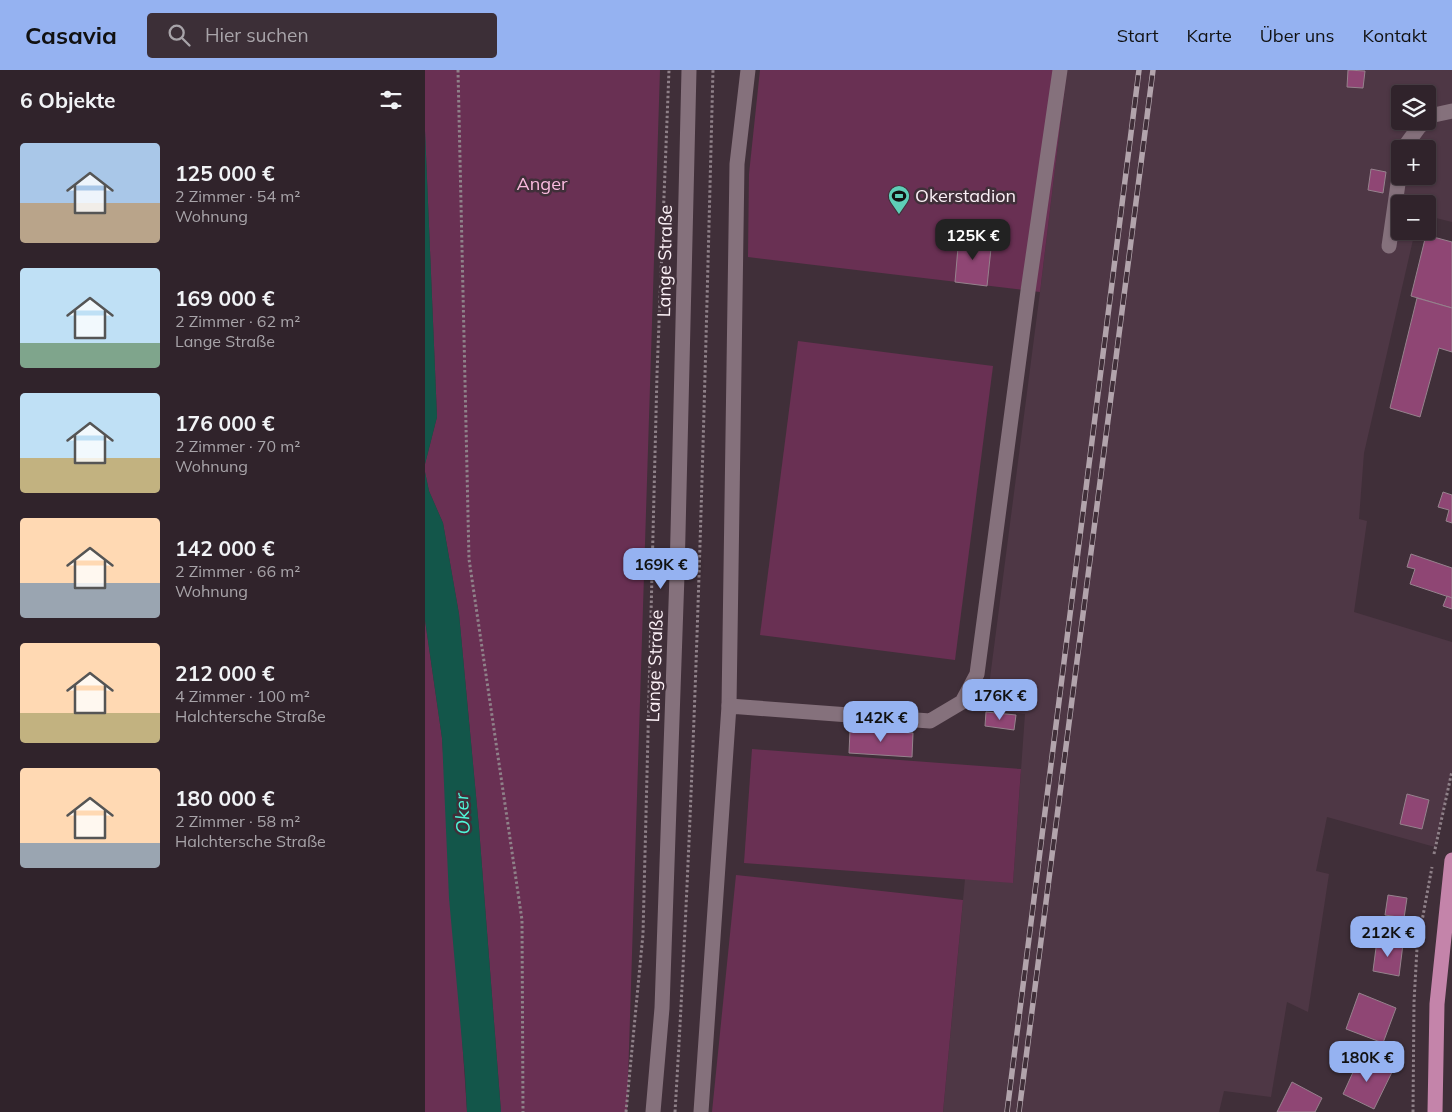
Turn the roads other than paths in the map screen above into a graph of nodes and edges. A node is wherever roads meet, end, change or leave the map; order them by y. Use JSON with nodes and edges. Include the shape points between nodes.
{"nodes":[{"id":1,"x":689,"y":70,"type":"edge"},
{"id":2,"x":748,"y":70,"type":"edge"},
{"id":3,"x":1059,"y":70,"type":"edge"},
{"id":4,"x":1452,"y":111,"type":"edge"},
{"id":5,"x":1436,"y":115,"type":"edge"},
{"id":6,"x":1398,"y":185,"type":"edge"},
{"id":7,"x":1389,"y":246,"type":"dead end"},
{"id":8,"x":729,"y":706,"type":"junction"},
{"id":9,"x":1452,"y":860,"type":"edge"},
{"id":10,"x":653,"y":1112,"type":"edge"},
{"id":11,"x":701,"y":1112,"type":"edge"},
{"id":12,"x":1435,"y":1112,"type":"edge"}],
"edges":[{"from":1,"to":10,"type":"street","name":"Lange Straße","via":[[663,1008]]},
{"from":2,"to":8,"type":"street","via":[[737,164]]},
{"from":3,"to":8,"type":"street","via":[[977,674],[962,702],[931,722]]},
{"from":4,"to":5,"type":"street"},
{"from":6,"to":7,"type":"street"},
{"from":8,"to":11,"type":"street"},
{"from":9,"to":12,"type":"main road","via":[[1437,1004]]}]}
